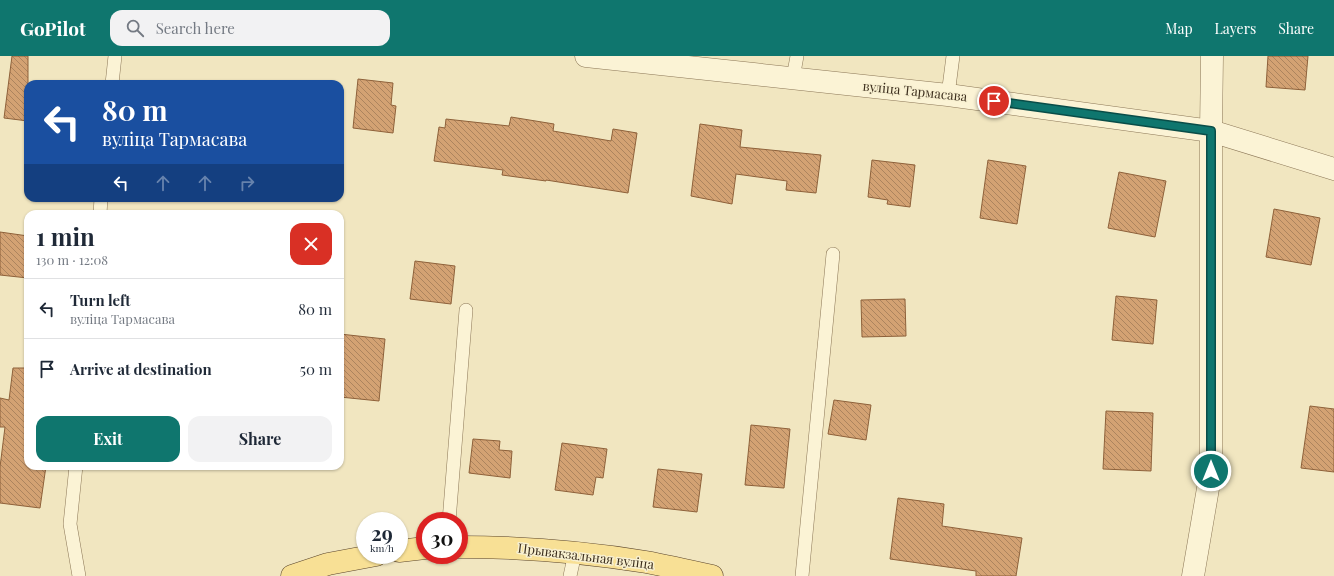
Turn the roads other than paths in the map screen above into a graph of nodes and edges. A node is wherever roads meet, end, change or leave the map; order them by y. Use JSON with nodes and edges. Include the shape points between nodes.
{"nodes":[{"id":1,"x":115,"y":56,"type":"edge"},
{"id":2,"x":586,"y":56,"type":"edge"},
{"id":3,"x":796,"y":56,"type":"edge"},
{"id":4,"x":953,"y":56,"type":"edge"},
{"id":5,"x":1212,"y":56,"type":"edge"},
{"id":6,"x":794,"y":78,"type":"junction"},
{"id":7,"x":112,"y":80,"type":"edge"},
{"id":8,"x":948,"y":94,"type":"junction"},
{"id":9,"x":1211,"y":131,"type":"junction"},
{"id":10,"x":1334,"y":169,"type":"edge"},
{"id":11,"x":833,"y":254,"type":"dead end"},
{"id":12,"x":466,"y":310,"type":"dead end"},
{"id":13,"x":76,"y":470,"type":"edge"},
{"id":14,"x":450,"y":512,"type":"edge"},
{"id":15,"x":468,"y":547,"type":"edge"},
{"id":16,"x":574,"y":553,"type":"junction"},
{"id":17,"x":356,"y":559,"type":"edge"},
{"id":18,"x":79,"y":576,"type":"edge"},
{"id":19,"x":292,"y":576,"type":"edge"},
{"id":20,"x":570,"y":576,"type":"edge"},
{"id":21,"x":712,"y":576,"type":"edge"},
{"id":22,"x":802,"y":576,"type":"edge"},
{"id":23,"x":1194,"y":576,"type":"edge"}],
"edges":[{"from":1,"to":7,"type":"lane"},
{"from":2,"to":6,"type":"street","name":"вуліца Тармасава"},
{"from":3,"to":6,"type":"lane"},
{"from":4,"to":8,"type":"lane"},
{"from":5,"to":9,"type":"street"},
{"from":6,"to":8,"type":"street","name":"вуліца Тармасава"},
{"from":8,"to":9,"type":"street","name":"вуліца Тармасава"},
{"from":9,"to":10,"type":"street","name":"вуліца Тармасава"},
{"from":9,"to":23,"type":"street","via":[[1211,471]]},
{"from":11,"to":22,"type":"lane"},
{"from":12,"to":14,"type":"lane"},
{"from":13,"to":18,"type":"lane","via":[[70,524]]},
{"from":15,"to":16,"type":"main road","name":"Прывакзальная вуліца","via":[[504,547]]},
{"from":16,"to":20,"type":"lane"},
{"from":16,"to":21,"type":"main road","name":"Прывакзальная вуліца","via":[[647,562]]},
{"from":17,"to":19,"type":"main road","via":[[328,564]]}]}
